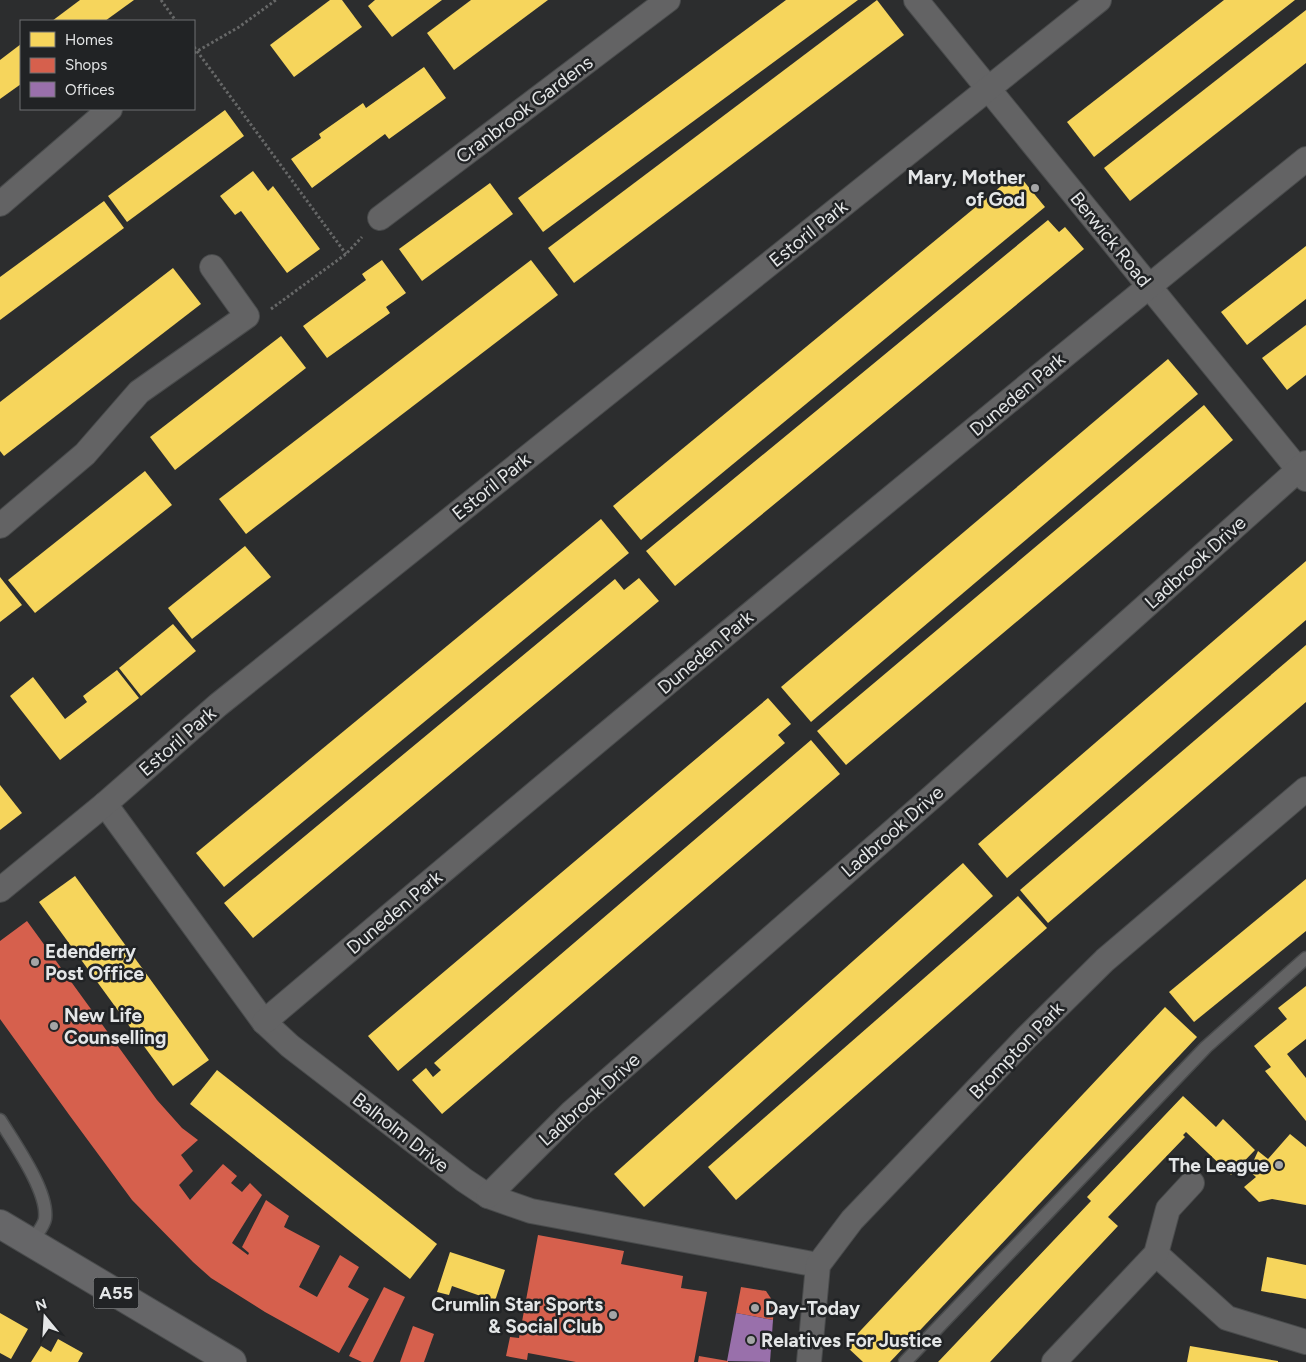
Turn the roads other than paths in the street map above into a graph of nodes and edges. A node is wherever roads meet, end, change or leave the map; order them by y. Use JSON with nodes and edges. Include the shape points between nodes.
{"nodes":[{"id":1,"x":668,"y":0,"type":"edge"},
{"id":2,"x":916,"y":0,"type":"edge"},
{"id":3,"x":1099,"y":0,"type":"edge"},
{"id":4,"x":988,"y":88,"type":"junction"},
{"id":5,"x":109,"y":110,"type":"edge"},
{"id":6,"x":1306,"y":159,"type":"edge"},
{"id":7,"x":0,"y":204,"type":"edge"},
{"id":8,"x":380,"y":218,"type":"road end"},
{"id":9,"x":212,"y":267,"type":"dead end"},
{"id":10,"x":1149,"y":286,"type":"junction"},
{"id":11,"x":1304,"y":471,"type":"edge"},
{"id":12,"x":0,"y":526,"type":"edge"},
{"id":13,"x":1306,"y":789,"type":"edge"},
{"id":14,"x":105,"y":804,"type":"junction"},
{"id":15,"x":0,"y":890,"type":"edge"},
{"id":16,"x":1306,"y":958,"type":"edge"},
{"id":17,"x":264,"y":1022,"type":"junction"},
{"id":18,"x":0,"y":1120,"type":"edge"},
{"id":19,"x":1192,"y":1182,"type":"dead end"},
{"id":20,"x":488,"y":1196,"type":"junction"},
{"id":21,"x":0,"y":1224,"type":"edge"},
{"id":22,"x":31,"y":1243,"type":"junction"},
{"id":23,"x":1157,"y":1248,"type":"junction"},
{"id":24,"x":818,"y":1265,"type":"junction"},
{"id":25,"x":1306,"y":1342,"type":"edge"},
{"id":26,"x":232,"y":1362,"type":"edge"},
{"id":27,"x":809,"y":1362,"type":"edge"},
{"id":28,"x":905,"y":1362,"type":"edge"},
{"id":29,"x":1054,"y":1362,"type":"edge"}],
"edges":[{"from":1,"to":8,"type":"street","name":"Cranbrook Gardens"},
{"from":2,"to":4,"type":"street","name":"Berwick Road"},
{"from":3,"to":4,"type":"street","name":"Estoril Park"},
{"from":4,"to":10,"type":"street","name":"Berwick Road"},
{"from":4,"to":14,"type":"street","name":"Estoril Park","via":[[218,705]]},
{"from":5,"to":7,"type":"street"},
{"from":6,"to":10,"type":"street","name":"Duneden Park"},
{"from":9,"to":12,"type":"street","via":[[247,316],[139,392],[86,454]]},
{"from":10,"to":11,"type":"street","name":"Berwick Road"},
{"from":10,"to":17,"type":"street","name":"Duneden Park"},
{"from":11,"to":20,"type":"street","name":"Ladbrook Drive","via":[[572,1112]]},
{"from":13,"to":24,"type":"street","name":"Brompton Park","via":[[1092,973],[852,1220]]},
{"from":14,"to":15,"type":"street","name":"Estoril Park"},
{"from":14,"to":17,"type":"street","name":"Balholm Drive"},
{"from":16,"to":28,"type":"lane","via":[[1206,1047]]},
{"from":17,"to":20,"type":"street","name":"Balholm Drive","via":[[312,1064]]},
{"from":18,"to":22,"type":"lane","via":[[42,1196],[45,1219]]},
{"from":19,"to":23,"type":"street","via":[[1168,1209]]},
{"from":20,"to":24,"type":"street","name":"Balholm Drive","via":[[531,1211]]},
{"from":21,"to":22,"type":"highway","number":"A55"},
{"from":22,"to":26,"type":"highway","number":"A55"},
{"from":23,"to":25,"type":"street","via":[[1189,1284],[1227,1318]]},
{"from":23,"to":29,"type":"street"},
{"from":24,"to":27,"type":"street"}]}
